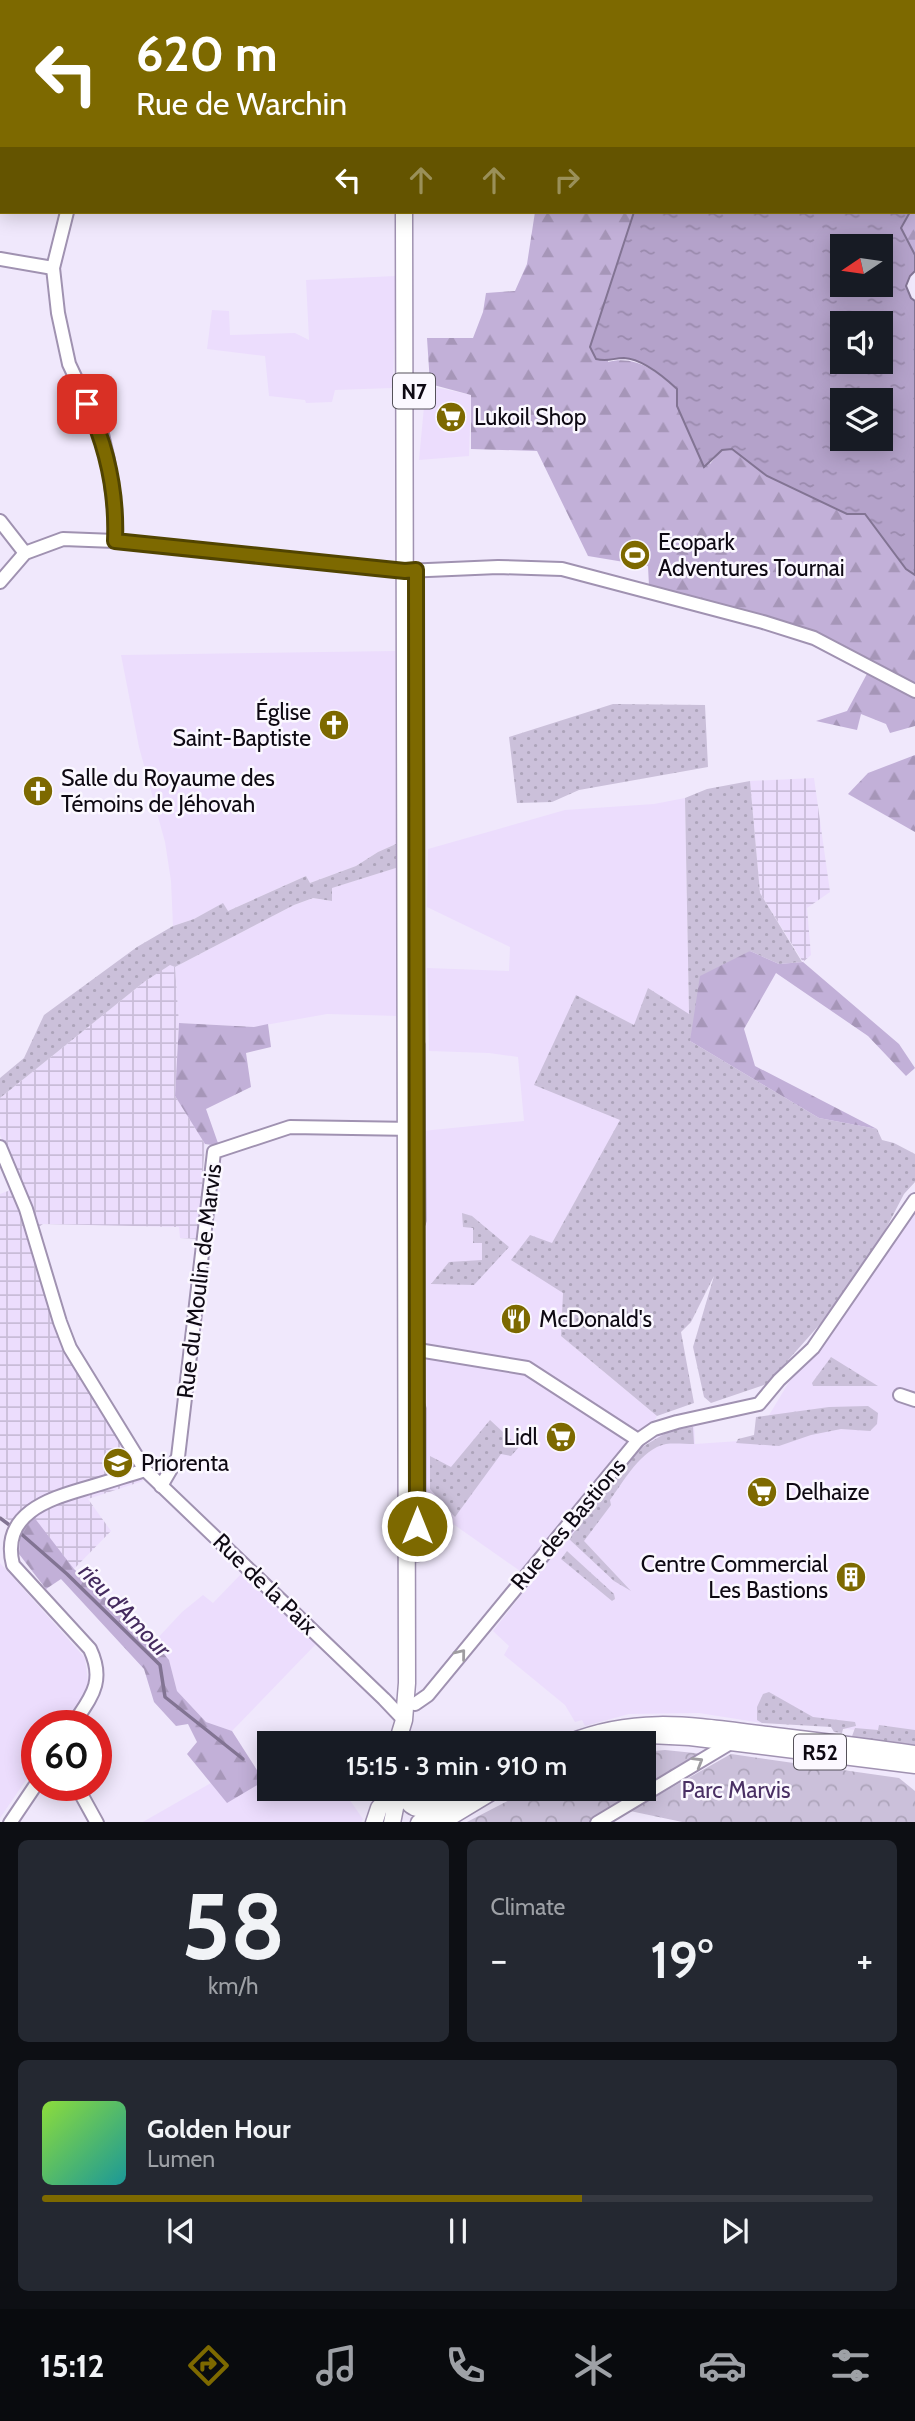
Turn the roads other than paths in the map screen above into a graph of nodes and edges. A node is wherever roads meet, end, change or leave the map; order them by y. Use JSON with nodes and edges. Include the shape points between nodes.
{"nodes":[{"id":1,"x":66,"y":214,"type":"edge"},
{"id":2,"x":404,"y":214,"type":"edge"},
{"id":3,"x":414,"y":214,"type":"edge"},
{"id":4,"x":0,"y":259,"type":"edge"},
{"id":5,"x":53,"y":268,"type":"junction"},
{"id":6,"x":0,"y":521,"type":"edge"},
{"id":7,"x":115,"y":541,"type":"junction"},
{"id":8,"x":25,"y":553,"type":"junction"},
{"id":9,"x":410,"y":570,"type":"junction"},
{"id":10,"x":0,"y":582,"type":"edge"},
{"id":11,"x":915,"y":691,"type":"edge"},
{"id":12,"x":411,"y":1129,"type":"junction"},
{"id":13,"x":0,"y":1147,"type":"edge"},
{"id":14,"x":915,"y":1200,"type":"edge"},
{"id":15,"x":412,"y":1348,"type":"junction"},
{"id":16,"x":900,"y":1395,"type":"dead end"},
{"id":17,"x":915,"y":1400,"type":"edge"},
{"id":18,"x":638,"y":1440,"type":"junction"},
{"id":19,"x":145,"y":1470,"type":"junction"},
{"id":20,"x":161,"y":1486,"type":"junction"},
{"id":21,"x":407,"y":1688,"type":"junction"},
{"id":22,"x":384,"y":1699,"type":"junction"},
{"id":23,"x":415,"y":1704,"type":"junction"},
{"id":24,"x":82,"y":1710,"type":"edge"},
{"id":25,"x":404,"y":1720,"type":"junction"},
{"id":26,"x":401,"y":1731,"type":"edge"},
{"id":27,"x":410,"y":1731,"type":"edge"},
{"id":28,"x":607,"y":1731,"type":"edge"},
{"id":29,"x":656,"y":1736,"type":"edge"},
{"id":30,"x":732,"y":1742,"type":"junction"},
{"id":31,"x":913,"y":1764,"type":"edge"},
{"id":32,"x":25,"y":1801,"type":"edge"},
{"id":33,"x":85,"y":1801,"type":"edge"},
{"id":34,"x":383,"y":1801,"type":"edge"},
{"id":35,"x":386,"y":1801,"type":"edge"},
{"id":36,"x":396,"y":1801,"type":"edge"},
{"id":37,"x":405,"y":1801,"type":"edge"},
{"id":38,"x":458,"y":1801,"type":"edge"},
{"id":39,"x":471,"y":1801,"type":"edge"},
{"id":40,"x":441,"y":1815,"type":"edge"},
{"id":41,"x":10,"y":1822,"type":"edge"},
{"id":42,"x":97,"y":1822,"type":"edge"},
{"id":43,"x":373,"y":1822,"type":"edge"},
{"id":44,"x":384,"y":1822,"type":"edge"},
{"id":45,"x":392,"y":1822,"type":"edge"},
{"id":46,"x":419,"y":1822,"type":"edge"},
{"id":47,"x":597,"y":1822,"type":"edge"}],
"edges":[{"from":1,"to":5,"type":"street"},
{"from":2,"to":9,"type":"main road","number":"N7"},
{"from":3,"to":9,"type":"main road","number":"N7"},
{"from":4,"to":5,"type":"street"},
{"from":5,"to":7,"type":"street","via":[[67,359],[102,434],[108,460]]},
{"from":6,"to":8,"type":"street"},
{"from":7,"to":8,"type":"street","via":[[63,539]]},
{"from":7,"to":9,"type":"street"},
{"from":8,"to":10,"type":"street"},
{"from":9,"to":11,"type":"street","via":[[562,569],[814,638]]},
{"from":9,"to":12,"type":"main road","number":"N7"},
{"from":12,"to":15,"type":"main road","number":"N7"},
{"from":12,"to":20,"type":"street","name":"Rue du Moulin de Marvis","via":[[290,1127],[214,1152],[178,1457]]},
{"from":13,"to":19,"type":"street","name":"Rue de la Paix","via":[[26,1209],[70,1348]]},
{"from":14,"to":18,"type":"street","name":"Rue des Bastions","via":[[813,1348],[759,1405],[654,1429]]},
{"from":15,"to":18,"type":"street","via":[[527,1368]]},
{"from":15,"to":21,"type":"main road","number":"N7"},
{"from":15,"to":23,"type":"main road","number":"N7"},
{"from":16,"to":17,"type":"street"},
{"from":23,"to":18,"type":"street","name":"Rue des Bastions","one_way":true,"via":[[428,1695]]},
{"from":19,"to":20,"type":"street","name":"Rue de la Paix"},
{"from":19,"to":24,"type":"street","via":[[45,1499],[11,1527],[7,1547],[13,1565],[96,1661],[94,1692]]},
{"from":20,"to":22,"type":"street","name":"Rue de la Paix"},
{"from":21,"to":22,"type":"street"},
{"from":21,"to":25,"type":"main road","number":"N7"},
{"from":22,"to":25,"type":"street","name":"Rue de la Paix"},
{"from":23,"to":27,"type":"main road","number":"N7"},
{"from":25,"to":26,"type":"main road","number":"N7"},
{"from":28,"to":31,"type":"main road","number":"R52","via":[[648,1724],[736,1730]]},
{"from":29,"to":30,"type":"main road","number":"R52"},
{"from":30,"to":31,"type":"main road","number":"R52"},
{"from":47,"to":30,"type":"street","one_way":true},
{"from":32,"to":41,"type":"street"},
{"from":33,"to":42,"type":"street"},
{"from":34,"to":43,"type":"main road"},
{"from":35,"to":44,"type":"main road"},
{"from":36,"to":45,"type":"main road"},
{"from":37,"to":40,"type":"main road"},
{"from":38,"to":40,"type":"main road"},
{"from":39,"to":40,"type":"main road"},
{"from":40,"to":46,"type":"main road"}]}
